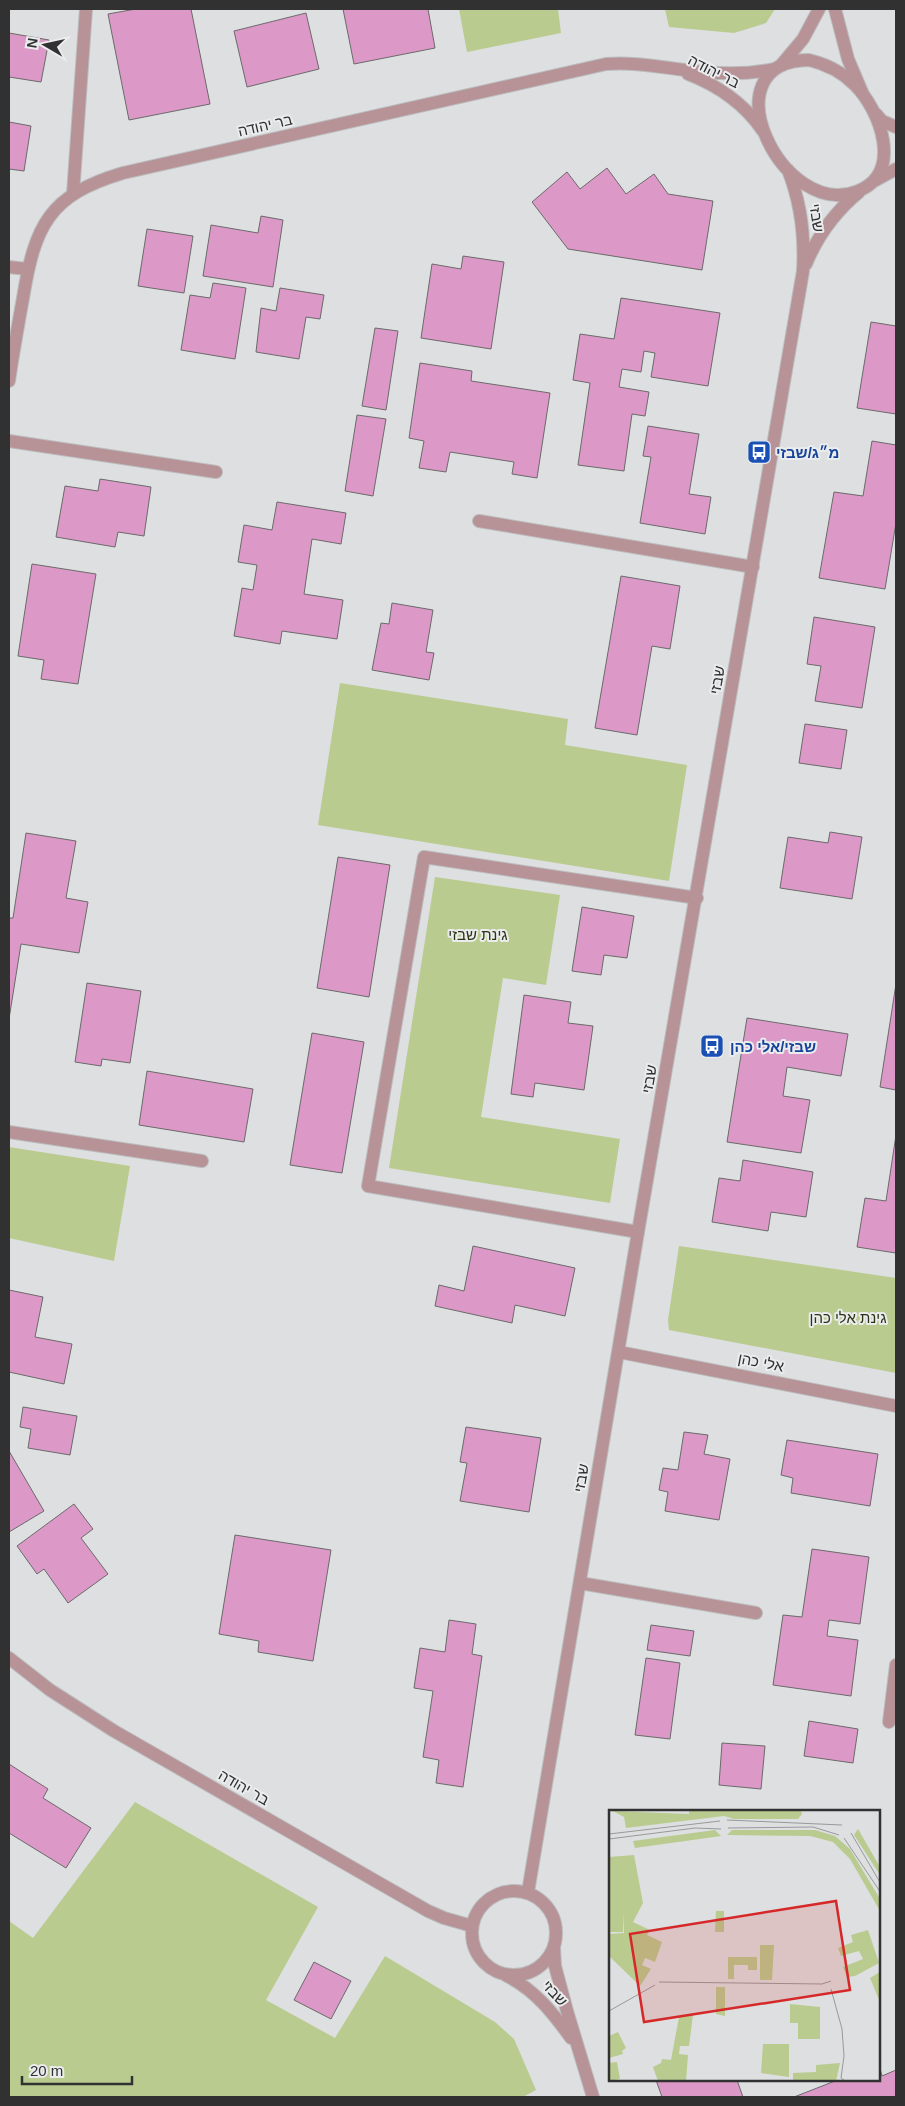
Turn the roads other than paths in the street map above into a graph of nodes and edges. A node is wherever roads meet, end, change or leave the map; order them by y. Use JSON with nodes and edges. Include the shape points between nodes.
{"nodes":[{"id":1,"x":86,"y":9,"type":"edge"},
{"id":2,"x":819,"y":9,"type":"edge"},
{"id":3,"x":835,"y":9,"type":"edge"},
{"id":4,"x":667,"y":66,"type":"junction"},
{"id":5,"x":778,"y":67,"type":"junction"},
{"id":6,"x":863,"y":94,"type":"junction"},
{"id":7,"x":876,"y":114,"type":"junction"},
{"id":8,"x":896,"y":127,"type":"edge"},
{"id":9,"x":763,"y":130,"type":"junction"},
{"id":10,"x":896,"y":169,"type":"edge"},
{"id":11,"x":788,"y":170,"type":"junction"},
{"id":12,"x":872,"y":182,"type":"junction"},
{"id":13,"x":861,"y":191,"type":"junction"},
{"id":14,"x":73,"y":194,"type":"junction"},
{"id":15,"x":9,"y":267,"type":"edge"},
{"id":16,"x":27,"y":269,"type":"junction"},
{"id":17,"x":804,"y":271,"type":"junction"},
{"id":18,"x":9,"y":381,"type":"edge"},
{"id":19,"x":9,"y":442,"type":"edge"},
{"id":20,"x":216,"y":472,"type":"dead end"},
{"id":21,"x":479,"y":521,"type":"dead end"},
{"id":22,"x":753,"y":567,"type":"junction"},
{"id":23,"x":697,"y":898,"type":"junction"},
{"id":24,"x":9,"y":1132,"type":"edge"},
{"id":25,"x":202,"y":1161,"type":"dead end"},
{"id":26,"x":638,"y":1232,"type":"junction"},
{"id":27,"x":619,"y":1352,"type":"junction"},
{"id":28,"x":896,"y":1406,"type":"edge"},
{"id":29,"x":580,"y":1583,"type":"junction"},
{"id":30,"x":756,"y":1613,"type":"dead end"},
{"id":31,"x":9,"y":1658,"type":"edge"},
{"id":32,"x":896,"y":1665,"type":"edge"},
{"id":33,"x":889,"y":1722,"type":"dead end"},
{"id":34,"x":528,"y":1892,"type":"junction"},
{"id":35,"x":472,"y":1926,"type":"junction"},
{"id":36,"x":554,"y":1946,"type":"junction"},
{"id":37,"x":501,"y":1973,"type":"junction"},
{"id":38,"x":576,"y":2045,"type":"junction"},
{"id":39,"x":593,"y":2097,"type":"edge"}],
"edges":[{"from":1,"to":14,"type":"street"},
{"from":2,"to":5,"type":"street","via":[[803,39]]},
{"from":3,"to":6,"type":"street","via":[[848,59]]},
{"from":4,"to":5,"type":"street","name":"בר יהודה","via":[[728,73]]},
{"from":4,"to":9,"type":"street","name":"בר יהודה","via":[[724,92],[751,113]]},
{"from":4,"to":14,"type":"street","name":"בר יהודה","via":[[606,64],[123,173]]},
{"from":5,"to":6,"type":"street","via":[[799,60],[818,62],[847,77]]},
{"from":5,"to":9,"type":"street","via":[[760,91]]},
{"from":6,"to":7,"type":"street"},
{"from":7,"to":8,"type":"street","via":[[882,121]]},
{"from":7,"to":12,"type":"street","via":[[884,155]]},
{"from":9,"to":11,"type":"street","via":[[772,151]]},
{"from":10,"to":12,"type":"street"},
{"from":11,"to":13,"type":"street","via":[[825,193],[844,195]]},
{"from":11,"to":17,"type":"street","name":"שבזי","via":[[802,217]]},
{"from":12,"to":13,"type":"street"},
{"from":13,"to":17,"type":"street","name":"שבזי","via":[[826,228]]},
{"from":14,"to":16,"type":"street","name":"בר יהודה","via":[[44,223]]},
{"from":15,"to":16,"type":"street"},
{"from":16,"to":18,"type":"street","name":"בר יהודה"},
{"from":17,"to":22,"type":"street","name":"שבזי"},
{"from":19,"to":20,"type":"street"},
{"from":21,"to":22,"type":"street"},
{"from":22,"to":23,"type":"street","name":"שבזי"},
{"from":23,"to":26,"type":"street","name":"שבזי"},
{"from":23,"to":26,"type":"street","via":[[424,857],[368,1186]]},
{"from":24,"to":25,"type":"street"},
{"from":26,"to":27,"type":"street","name":"שבזי"},
{"from":27,"to":28,"type":"street","name":"אלי כהן"},
{"from":27,"to":29,"type":"street","name":"שבזי"},
{"from":29,"to":30,"type":"street"},
{"from":29,"to":34,"type":"street","name":"שבזי"},
{"from":31,"to":35,"type":"street","name":"בר יהודה","via":[[50,1690],[114,1732],[428,1911]]},
{"from":32,"to":33,"type":"street"},
{"from":34,"to":35,"type":"street","via":[[514,1890],[495,1895],[480,1908]]},
{"from":34,"to":36,"type":"street","via":[[540,1899],[552,1914],[556,1933]]},
{"from":35,"to":37,"type":"street","via":[[472,1940],[477,1952],[489,1967]]},
{"from":36,"to":37,"type":"street","via":[[544,1963],[528,1973]]},
{"from":36,"to":38,"type":"street","name":"שבזי","via":[[557,1974]]},
{"from":37,"to":38,"type":"street","name":"שבזי","via":[[535,1994]]},
{"from":38,"to":39,"type":"street","name":"שבזי"}]}
